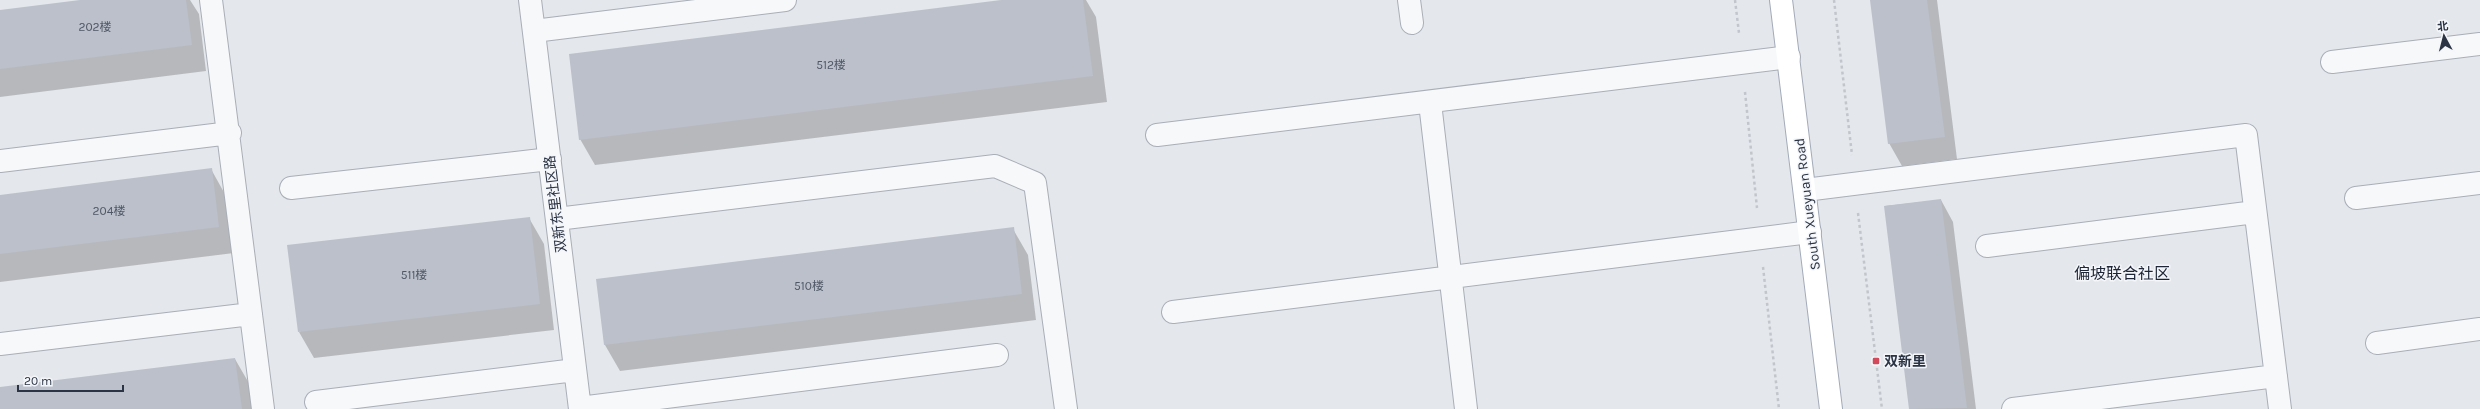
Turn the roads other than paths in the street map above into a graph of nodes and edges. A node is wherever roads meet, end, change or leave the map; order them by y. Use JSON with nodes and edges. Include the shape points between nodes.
{"nodes":[{"id":1,"x":211,"y":0,"type":"edge"},
{"id":2,"x":530,"y":0,"type":"edge"},
{"id":3,"x":785,"y":0,"type":"edge"},
{"id":4,"x":1409,"y":0,"type":"edge"},
{"id":5,"x":1781,"y":0,"type":"edge"},
{"id":6,"x":1412,"y":23,"type":"dead end"},
{"id":7,"x":534,"y":31,"type":"junction"},
{"id":8,"x":2480,"y":44,"type":"edge"},
{"id":9,"x":1789,"y":57,"type":"junction"},
{"id":10,"x":2332,"y":62,"type":"dead end"},
{"id":11,"x":1430,"y":102,"type":"junction"},
{"id":12,"x":230,"y":133,"type":"junction"},
{"id":13,"x":1157,"y":135,"type":"dead end"},
{"id":14,"x":550,"y":159,"type":"junction"},
{"id":15,"x":0,"y":160,"type":"edge"},
{"id":16,"x":2480,"y":183,"type":"edge"},
{"id":17,"x":291,"y":188,"type":"dead end"},
{"id":18,"x":1805,"y":190,"type":"junction"},
{"id":19,"x":2356,"y":198,"type":"dead end"},
{"id":20,"x":2255,"y":212,"type":"junction"},
{"id":21,"x":557,"y":219,"type":"junction"},
{"id":22,"x":1810,"y":232,"type":"junction"},
{"id":23,"x":1987,"y":246,"type":"dead end"},
{"id":24,"x":1451,"y":276,"type":"junction"},
{"id":25,"x":1173,"y":312,"type":"dead end"},
{"id":26,"x":252,"y":314,"type":"junction"},
{"id":27,"x":2480,"y":329,"type":"edge"},
{"id":28,"x":2377,"y":343,"type":"dead end"},
{"id":29,"x":0,"y":344,"type":"edge"},
{"id":30,"x":997,"y":355,"type":"dead end"},
{"id":31,"x":575,"y":370,"type":"junction"},
{"id":32,"x":2276,"y":376,"type":"junction"},
{"id":33,"x":316,"y":402,"type":"dead end"},
{"id":34,"x":580,"y":408,"type":"edge"},
{"id":35,"x":263,"y":409,"type":"edge"},
{"id":36,"x":1066,"y":409,"type":"edge"},
{"id":37,"x":1466,"y":409,"type":"edge"},
{"id":38,"x":1831,"y":409,"type":"edge"},
{"id":39,"x":2013,"y":409,"type":"edge"},
{"id":40,"x":2280,"y":409,"type":"edge"}],
"edges":[{"from":1,"to":12,"type":"street"},
{"from":2,"to":7,"type":"street","name":"双新东里社区路"},
{"from":3,"to":7,"type":"street"},
{"from":4,"to":6,"type":"street"},
{"from":5,"to":9,"type":"main road","name":"South Xueyuan Road"},
{"from":7,"to":14,"type":"street","name":"双新东里社区路"},
{"from":8,"to":10,"type":"street"},
{"from":9,"to":11,"type":"street"},
{"from":9,"to":18,"type":"main road","name":"South Xueyuan Road"},
{"from":11,"to":13,"type":"street"},
{"from":11,"to":24,"type":"street"},
{"from":12,"to":15,"type":"street"},
{"from":12,"to":26,"type":"street"},
{"from":14,"to":17,"type":"street"},
{"from":14,"to":21,"type":"street","name":"双新东里社区路"},
{"from":16,"to":19,"type":"street"},
{"from":18,"to":20,"type":"street","via":[[2246,135]]},
{"from":18,"to":22,"type":"main road","name":"South Xueyuan Road"},
{"from":20,"to":23,"type":"street"},
{"from":20,"to":32,"type":"street"},
{"from":21,"to":31,"type":"street","name":"双新东里社区路"},
{"from":21,"to":36,"type":"street","via":[[994,166],[1035,183]]},
{"from":22,"to":24,"type":"street"},
{"from":22,"to":38,"type":"main road","name":"South Xueyuan Road"},
{"from":24,"to":25,"type":"street"},
{"from":24,"to":37,"type":"street"},
{"from":26,"to":29,"type":"street"},
{"from":26,"to":35,"type":"street"},
{"from":27,"to":28,"type":"street"},
{"from":30,"to":34,"type":"street"},
{"from":31,"to":33,"type":"street"},
{"from":31,"to":34,"type":"street","name":"双新东里社区路"},
{"from":32,"to":39,"type":"street"},
{"from":32,"to":40,"type":"street"}]}
